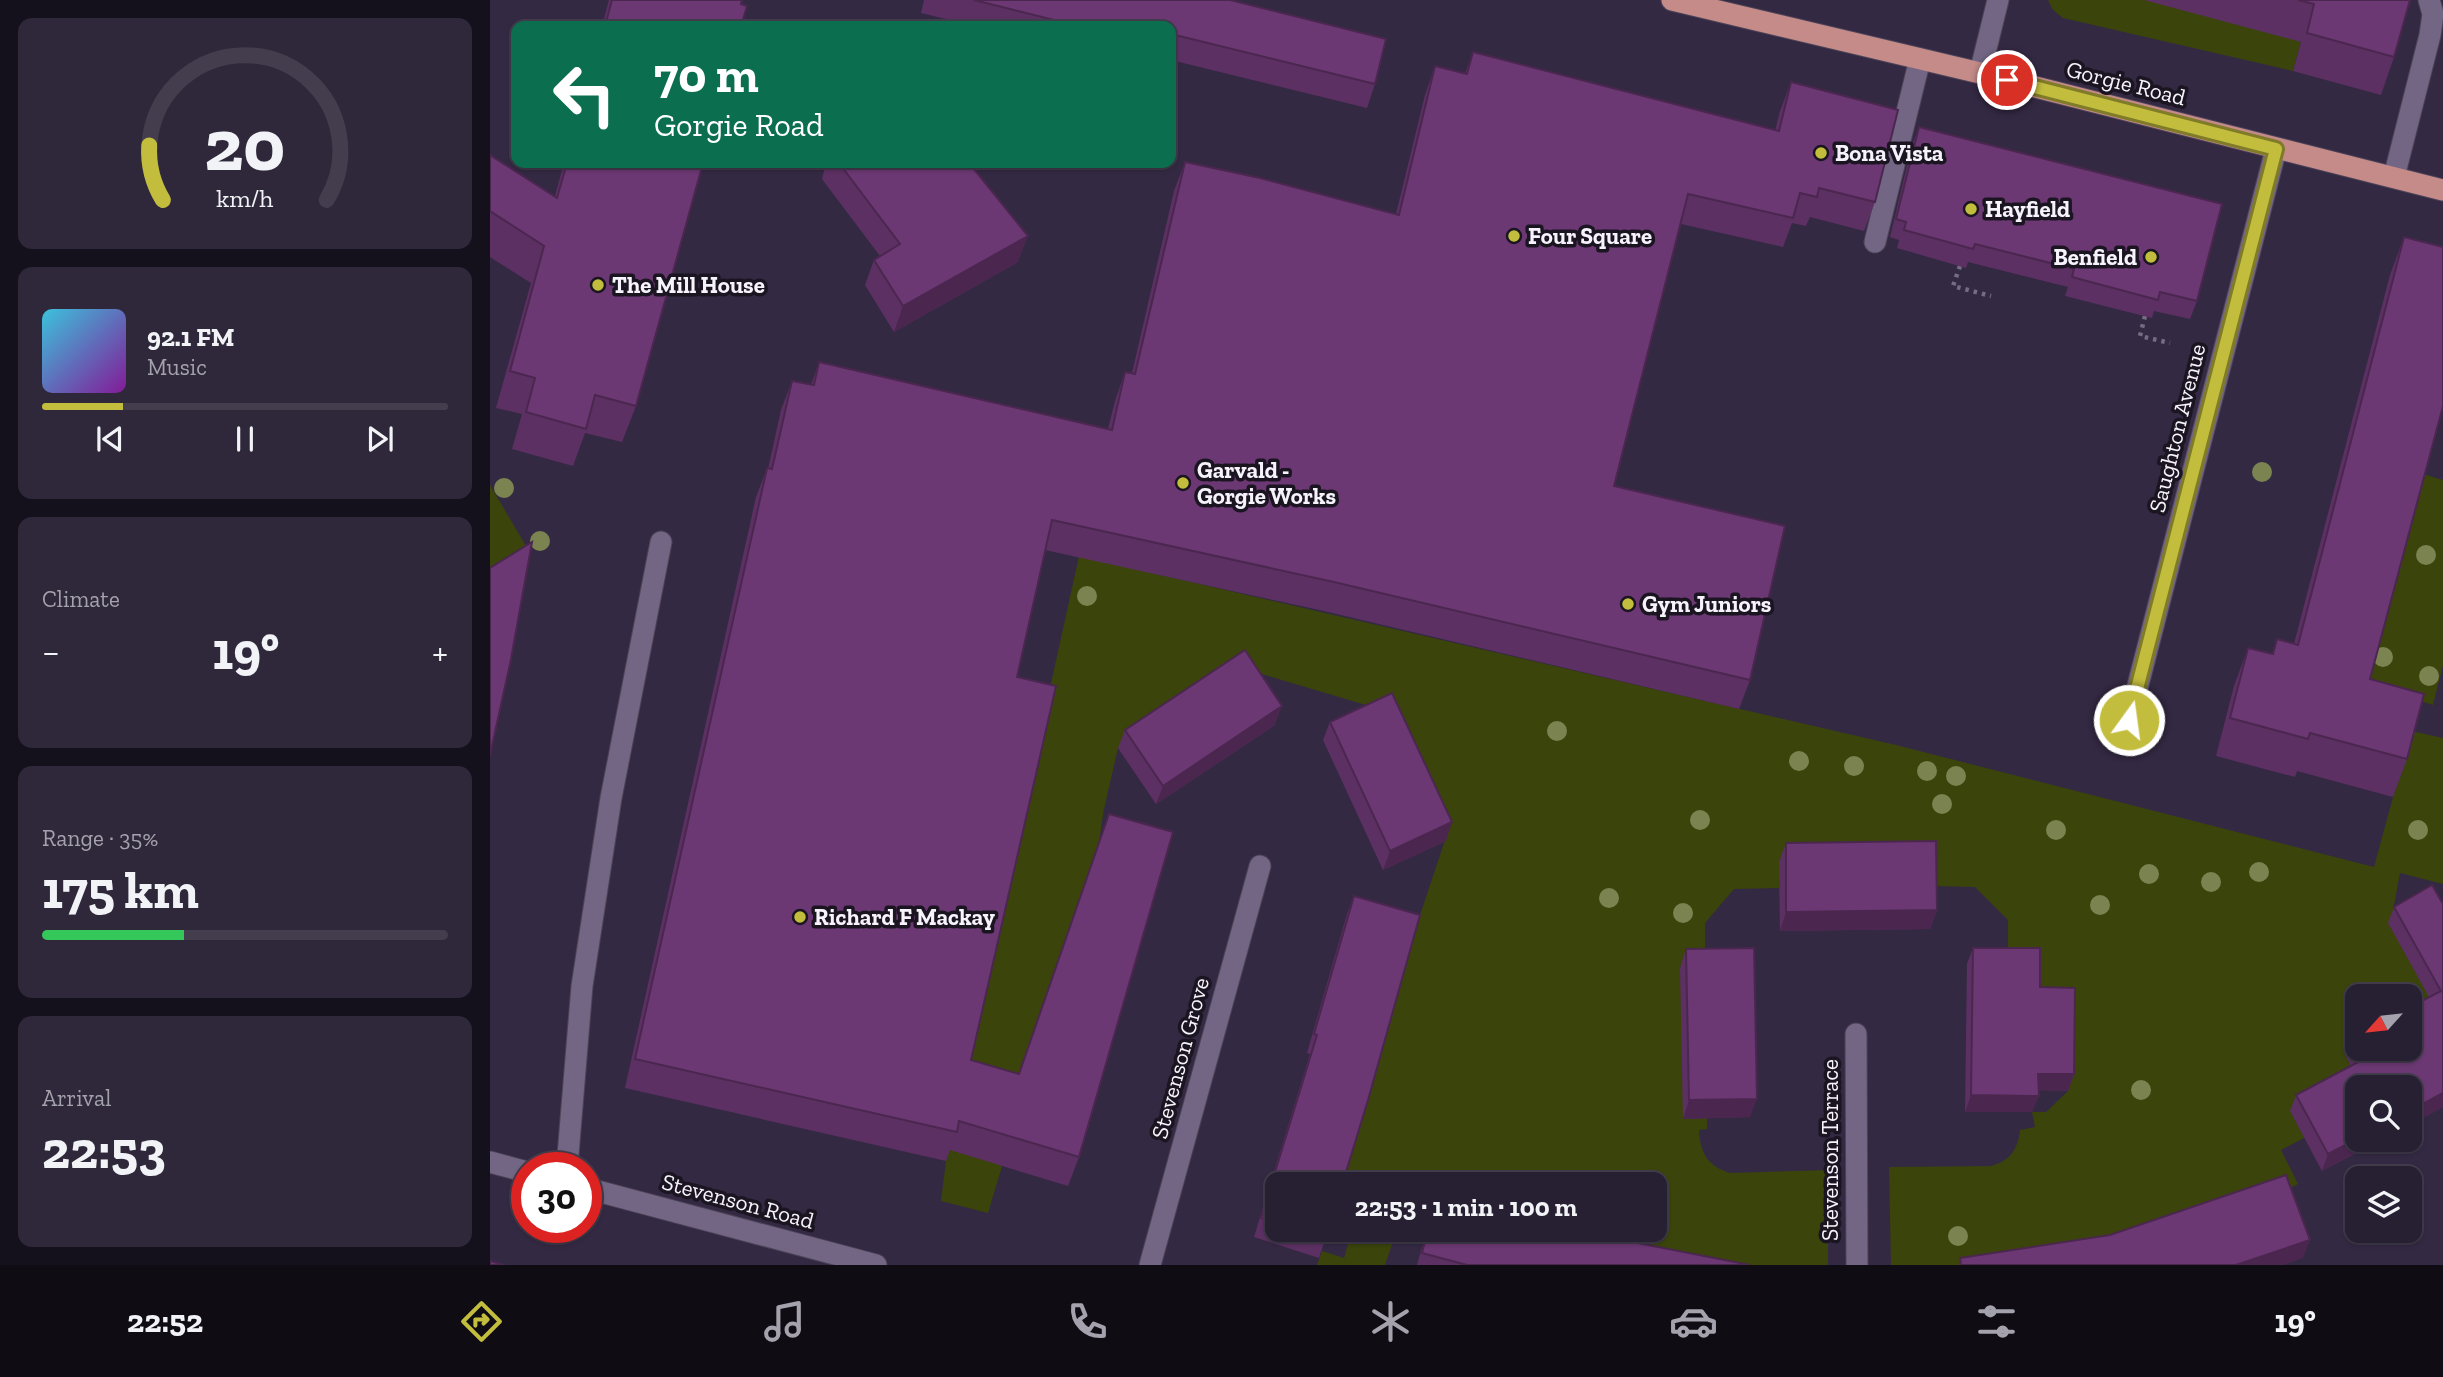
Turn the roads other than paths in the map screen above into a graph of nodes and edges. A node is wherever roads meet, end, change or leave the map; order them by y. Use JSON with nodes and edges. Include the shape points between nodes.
{"nodes":[{"id":1,"x":1672,"y":0,"type":"edge"},
{"id":2,"x":1998,"y":0,"type":"edge"},
{"id":3,"x":2429,"y":0,"type":"edge"},
{"id":4,"x":1920,"y":59,"type":"junction"},
{"id":5,"x":1980,"y":73,"type":"junction"},
{"id":6,"x":2276,"y":149,"type":"junction"},
{"id":7,"x":2394,"y":177,"type":"junction"},
{"id":8,"x":2443,"y":190,"type":"edge"},
{"id":9,"x":1875,"y":242,"type":"edge"},
{"id":10,"x":661,"y":542,"type":"dead end"},
{"id":11,"x":2129,"y":720,"type":"dead end"},
{"id":12,"x":1260,"y":866,"type":"dead end"},
{"id":13,"x":1856,"y":1034,"type":"dead end"},
{"id":14,"x":569,"y":1152,"type":"edge"},
{"id":15,"x":490,"y":1162,"type":"edge"},
{"id":16,"x":511,"y":1168,"type":"edge"},
{"id":17,"x":602,"y":1192,"type":"edge"},
{"id":18,"x":876,"y":1265,"type":"edge"},
{"id":19,"x":1150,"y":1265,"type":"edge"},
{"id":20,"x":1857,"y":1265,"type":"edge"}],
"edges":[{"from":1,"to":4,"type":"main road","name":"Gorgie Road"},
{"from":2,"to":5,"type":"street"},
{"from":3,"to":7,"type":"street","via":[[2433,14],[2430,35]]},
{"from":4,"to":5,"type":"main road","name":"Gorgie Road"},
{"from":4,"to":9,"type":"street"},
{"from":5,"to":6,"type":"main road","name":"Gorgie Road"},
{"from":6,"to":7,"type":"main road","name":"Gorgie Road"},
{"from":6,"to":11,"type":"street","name":"Saughton Avenue"},
{"from":7,"to":8,"type":"main road","name":"Gorgie Road"},
{"from":10,"to":14,"type":"street","via":[[611,798],[582,986]]},
{"from":12,"to":19,"type":"street","name":"Stevenson Grove"},
{"from":13,"to":20,"type":"street","name":"Stevenson Terrace"},
{"from":15,"to":16,"type":"street"},
{"from":17,"to":18,"type":"street","name":"Stevenson Road"}]}
